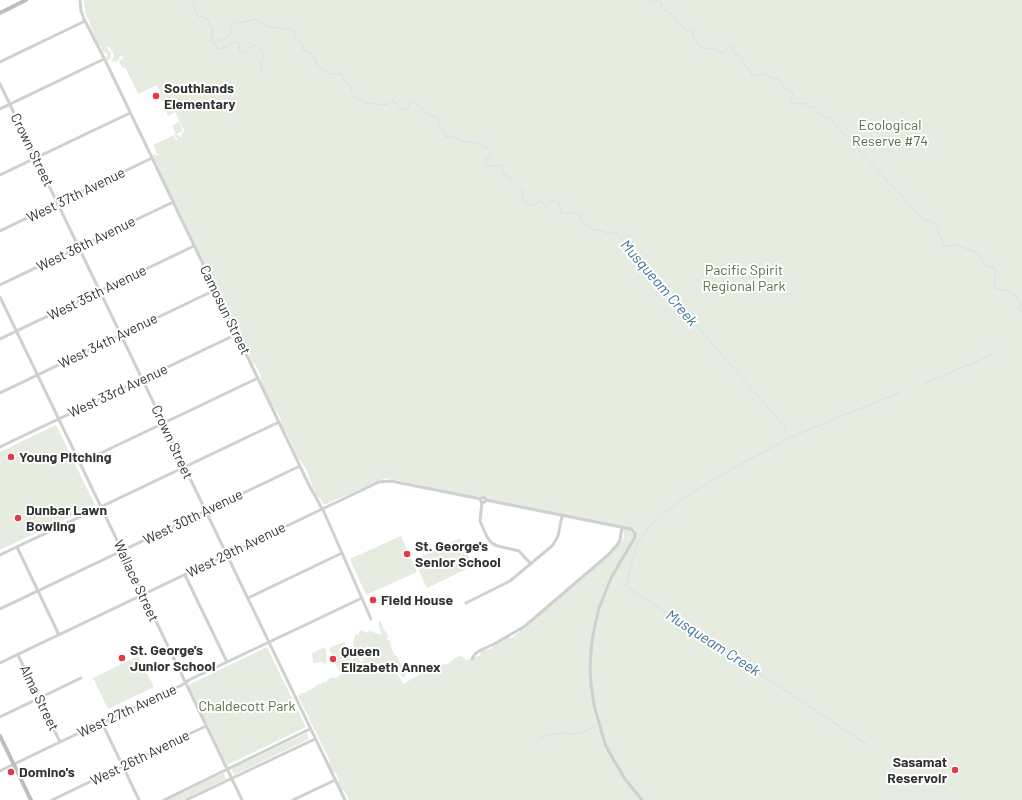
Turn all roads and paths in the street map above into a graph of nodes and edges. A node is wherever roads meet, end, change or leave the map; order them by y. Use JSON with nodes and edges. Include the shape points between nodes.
{"nodes":[{"id":1,"x":26,"y":0,"type":"edge"},
{"id":2,"x":80,"y":0,"type":"edge"},
{"id":3,"x":0,"y":13,"type":"edge"},
{"id":4,"x":85,"y":21,"type":"junction"},
{"id":5,"x":104,"y":59,"type":"junction"},
{"id":6,"x":0,"y":62,"type":"edge"},
{"id":7,"x":0,"y":84,"type":"edge"},
{"id":8,"x":10,"y":104,"type":"junction"},
{"id":9,"x":0,"y":109,"type":"edge"},
{"id":10,"x":130,"y":112,"type":"junction"},
{"id":11,"x":36,"y":158,"type":"junction"},
{"id":12,"x":152,"y":158,"type":"junction"},
{"id":13,"x":0,"y":175,"type":"edge"},
{"id":14,"x":173,"y":202,"type":"junction"},
{"id":15,"x":58,"y":203,"type":"junction"},
{"id":16,"x":0,"y":231,"type":"edge"},
{"id":17,"x":194,"y":246,"type":"junction"},
{"id":18,"x":79,"y":247,"type":"junction"},
{"id":19,"x":0,"y":285,"type":"edge"},
{"id":20,"x":215,"y":290,"type":"junction"},
{"id":21,"x":100,"y":291,"type":"junction"},
{"id":22,"x":0,"y":297,"type":"edge"},
{"id":23,"x":16,"y":331,"type":"junction"},
{"id":24,"x":237,"y":334,"type":"junction"},
{"id":25,"x":121,"y":335,"type":"junction"},
{"id":26,"x":0,"y":339,"type":"edge"},
{"id":27,"x":38,"y":375,"type":"junction"},
{"id":28,"x":258,"y":378,"type":"junction"},
{"id":29,"x":142,"y":379,"type":"junction"},
{"id":30,"x":0,"y":393,"type":"edge"},
{"id":31,"x":59,"y":419,"type":"junction"},
{"id":32,"x":279,"y":422,"type":"junction"},
{"id":33,"x":163,"y":423,"type":"junction"},
{"id":34,"x":0,"y":447,"type":"edge"},
{"id":35,"x":80,"y":463,"type":"junction"},
{"id":36,"x":300,"y":466,"type":"junction"},
{"id":37,"x":184,"y":467,"type":"junction"},
{"id":38,"x":483,"y":501,"type":"junction"},
{"id":39,"x":101,"y":507,"type":"junction"},
{"id":40,"x":322,"y":509,"type":"junction"},
{"id":41,"x":205,"y":511,"type":"junction"},
{"id":42,"x":562,"y":516,"type":"junction"},
{"id":43,"x":622,"y":527,"type":"junction"},
{"id":44,"x":17,"y":547,"type":"junction"},
{"id":45,"x":122,"y":551,"type":"junction"},
{"id":46,"x":342,"y":553,"type":"junction"},
{"id":47,"x":0,"y":555,"type":"edge"},
{"id":48,"x":227,"y":555,"type":"junction"},
{"id":49,"x":531,"y":564,"type":"junction"},
{"id":50,"x":185,"y":575,"type":"junction"},
{"id":51,"x":38,"y":591,"type":"junction"},
{"id":52,"x":143,"y":595,"type":"junction"},
{"id":53,"x":248,"y":598,"type":"junction"},
{"id":54,"x":362,"y":598,"type":"junction"},
{"id":55,"x":466,"y":603,"type":"dead end"},
{"id":56,"x":0,"y":609,"type":"edge"},
{"id":57,"x":371,"y":619,"type":"dead end"},
{"id":58,"x":59,"y":635,"type":"junction"},
{"id":59,"x":269,"y":642,"type":"junction"},
{"id":60,"x":18,"y":655,"type":"junction"},
{"id":61,"x":472,"y":659,"type":"dead end"},
{"id":62,"x":227,"y":662,"type":"junction"},
{"id":63,"x":0,"y":663,"type":"edge"},
{"id":64,"x":81,"y":678,"type":"dead end"},
{"id":65,"x":186,"y":682,"type":"junction"},
{"id":66,"x":39,"y":698,"type":"junction"},
{"id":67,"x":0,"y":717,"type":"edge"},
{"id":68,"x":102,"y":723,"type":"junction"},
{"id":69,"x":206,"y":726,"type":"junction"},
{"id":70,"x":310,"y":729,"type":"junction"},
{"id":71,"x":0,"y":736,"type":"edge"},
{"id":72,"x":315,"y":739,"type":"junction"},
{"id":73,"x":60,"y":742,"type":"junction"},
{"id":74,"x":14,"y":764,"type":"junction"},
{"id":75,"x":122,"y":766,"type":"junction"},
{"id":76,"x":227,"y":770,"type":"junction"},
{"id":77,"x":0,"y":771,"type":"edge"},
{"id":78,"x":231,"y":778,"type":"junction"},
{"id":79,"x":335,"y":780,"type":"junction"},
{"id":80,"x":31,"y":800,"type":"edge"},
{"id":81,"x":52,"y":800,"type":"edge"},
{"id":82,"x":139,"y":800,"type":"edge"},
{"id":83,"x":164,"y":800,"type":"edge"},
{"id":84,"x":186,"y":800,"type":"edge"},
{"id":85,"x":242,"y":800,"type":"edge"},
{"id":86,"x":293,"y":800,"type":"edge"},
{"id":87,"x":345,"y":800,"type":"edge"},
{"id":88,"x":642,"y":800,"type":"edge"}],
"edges":[{"from":1,"to":3,"type":"main road"},
{"from":2,"to":4,"type":"street","name":"Camosun Street"},
{"from":4,"to":5,"type":"street","name":"Camosun Street"},
{"from":4,"to":6,"type":"street"},
{"from":5,"to":8,"type":"street"},
{"from":5,"to":10,"type":"street","name":"Camosun Street"},
{"from":7,"to":8,"type":"street","name":"Crown Street"},
{"from":8,"to":9,"type":"street"},
{"from":8,"to":11,"type":"street","name":"Crown Street"},
{"from":10,"to":11,"type":"street"},
{"from":10,"to":12,"type":"street","name":"Camosun Street"},
{"from":11,"to":13,"type":"street"},
{"from":11,"to":15,"type":"street","name":"Crown Street"},
{"from":12,"to":14,"type":"street","name":"Camosun Street"},
{"from":12,"to":15,"type":"street","name":"West 37th Avenue"},
{"from":14,"to":17,"type":"street","name":"Camosun Street"},
{"from":14,"to":18,"type":"street","name":"West 36th Avenue"},
{"from":15,"to":16,"type":"street","name":"West 37th Avenue"},
{"from":15,"to":18,"type":"street","name":"Crown Street"},
{"from":17,"to":20,"type":"street","name":"Camosun Street"},
{"from":17,"to":21,"type":"street","name":"West 35th Avenue"},
{"from":18,"to":19,"type":"street","name":"West 36th Avenue"},
{"from":18,"to":21,"type":"street","name":"Crown Street"},
{"from":20,"to":24,"type":"street","name":"Camosun Street"},
{"from":20,"to":25,"type":"street","name":"West 34th Avenue"},
{"from":21,"to":23,"type":"street","name":"West 35th Avenue"},
{"from":21,"to":25,"type":"street","name":"Crown Street"},
{"from":22,"to":23,"type":"street","name":"Wallace Street"},
{"from":23,"to":26,"type":"street","name":"West 35th Avenue"},
{"from":23,"to":27,"type":"street","name":"Wallace Street"},
{"from":24,"to":28,"type":"street","name":"Camosun Street"},
{"from":24,"to":29,"type":"street","name":"West 33rd Avenue"},
{"from":25,"to":27,"type":"street","name":"West 34th Avenue"},
{"from":25,"to":29,"type":"street","name":"Crown Street"},
{"from":27,"to":30,"type":"street","name":"West 34th Avenue"},
{"from":27,"to":31,"type":"street","name":"Wallace Street"},
{"from":28,"to":32,"type":"street","name":"Camosun Street"},
{"from":28,"to":33,"type":"street"},
{"from":29,"to":31,"type":"street","name":"West 33rd Avenue"},
{"from":29,"to":33,"type":"street","name":"Crown Street"},
{"from":31,"to":34,"type":"street","name":"West 33rd Avenue"},
{"from":31,"to":35,"type":"street","name":"Wallace Street"},
{"from":32,"to":36,"type":"street","name":"Camosun Street"},
{"from":32,"to":37,"type":"street"},
{"from":33,"to":35,"type":"street"},
{"from":33,"to":37,"type":"street","name":"Crown Street"},
{"from":35,"to":39,"type":"street","name":"Wallace Street"},
{"from":36,"to":40,"type":"street","name":"Camosun Street"},
{"from":36,"to":41,"type":"street","name":"West 30th Avenue"},
{"from":37,"to":39,"type":"street"},
{"from":37,"to":41,"type":"street","name":"Crown Street"},
{"from":38,"to":40,"type":"street","name":"West 29th Avenue","via":[[385,481]]},
{"from":38,"to":42,"type":"street","name":"West 29th Avenue"},
{"from":38,"to":49,"type":"street","via":[[480,522],[490,541],[498,546],[519,551]]},
{"from":39,"to":44,"type":"street"},
{"from":39,"to":45,"type":"street","name":"Wallace Street"},
{"from":40,"to":46,"type":"street","name":"Camosun Street"},
{"from":40,"to":48,"type":"street","name":"West 29th Avenue"},
{"from":41,"to":45,"type":"street","name":"West 30th Avenue"},
{"from":41,"to":48,"type":"street","name":"Crown Street"},
{"from":42,"to":43,"type":"street","name":"West 29th Avenue"},
{"from":42,"to":49,"type":"street","via":[[556,542]]},
{"from":43,"to":61,"type":"street","via":[[620,540],[608,555],[525,626],[479,651]]},
{"from":43,"to":88,"type":"street","via":[[634,531],[635,537],[611,578],[598,609],[591,652],[591,685],[594,706],[606,744],[625,779]]},
{"from":44,"to":47,"type":"street"},
{"from":44,"to":51,"type":"street"},
{"from":45,"to":51,"type":"street","name":"West 30th Avenue"},
{"from":45,"to":52,"type":"street","name":"Wallace Street"},
{"from":46,"to":53,"type":"street"},
{"from":46,"to":54,"type":"street","name":"Camosun Street"},
{"from":48,"to":50,"type":"street","name":"West 29th Avenue"},
{"from":48,"to":53,"type":"street","name":"Crown Street"},
{"from":49,"to":55,"type":"street","via":[[510,581]]},
{"from":50,"to":52,"type":"street","name":"West 29th Avenue"},
{"from":50,"to":62,"type":"street"},
{"from":51,"to":56,"type":"street","name":"West 30th Avenue"},
{"from":51,"to":58,"type":"street"},
{"from":52,"to":58,"type":"street","name":"West 29th Avenue"},
{"from":52,"to":65,"type":"street","name":"Wallace Street"},
{"from":53,"to":59,"type":"street","name":"Crown Street"},
{"from":54,"to":57,"type":"street","name":"Camosun Street"},
{"from":54,"to":59,"type":"street","name":"West 27th Avenue"},
{"from":58,"to":60,"type":"street","name":"West 29th Avenue"},
{"from":59,"to":62,"type":"street","name":"West 27th Avenue"},
{"from":59,"to":70,"type":"street","name":"Crown Street"},
{"from":60,"to":63,"type":"street","name":"West 29th Avenue"},
{"from":60,"to":66,"type":"street","name":"Alma Street"},
{"from":62,"to":65,"type":"street","name":"West 27th Avenue"},
{"from":64,"to":66,"type":"street"},
{"from":65,"to":68,"type":"street","name":"West 27th Avenue"},
{"from":65,"to":69,"type":"street","name":"Wallace Street"},
{"from":66,"to":67,"type":"street"},
{"from":66,"to":73,"type":"street","name":"Alma Street"},
{"from":68,"to":73,"type":"street","name":"West 27th Avenue"},
{"from":68,"to":75,"type":"street"},
{"from":69,"to":75,"type":"street","name":"West 26th Avenue"},
{"from":69,"to":76,"type":"street","name":"Wallace Street"},
{"from":70,"to":72,"type":"street","name":"Crown Street"},
{"from":70,"to":76,"type":"street"},
{"from":71,"to":74,"type":"main road"},
{"from":72,"to":78,"type":"street"},
{"from":72,"to":79,"type":"street","name":"Crown Street"},
{"from":73,"to":74,"type":"street","name":"West 27th Avenue"},
{"from":74,"to":77,"type":"street","name":"West 27th Avenue"},
{"from":74,"to":80,"type":"main road"},
{"from":75,"to":81,"type":"street","name":"West 26th Avenue"},
{"from":75,"to":82,"type":"street"},
{"from":76,"to":78,"type":"street","name":"Wallace Street"},
{"from":76,"to":83,"type":"street"},
{"from":78,"to":84,"type":"street"},
{"from":78,"to":85,"type":"street","name":"Wallace Street"},
{"from":79,"to":86,"type":"street"},
{"from":79,"to":87,"type":"street","name":"Crown Street"}]}
